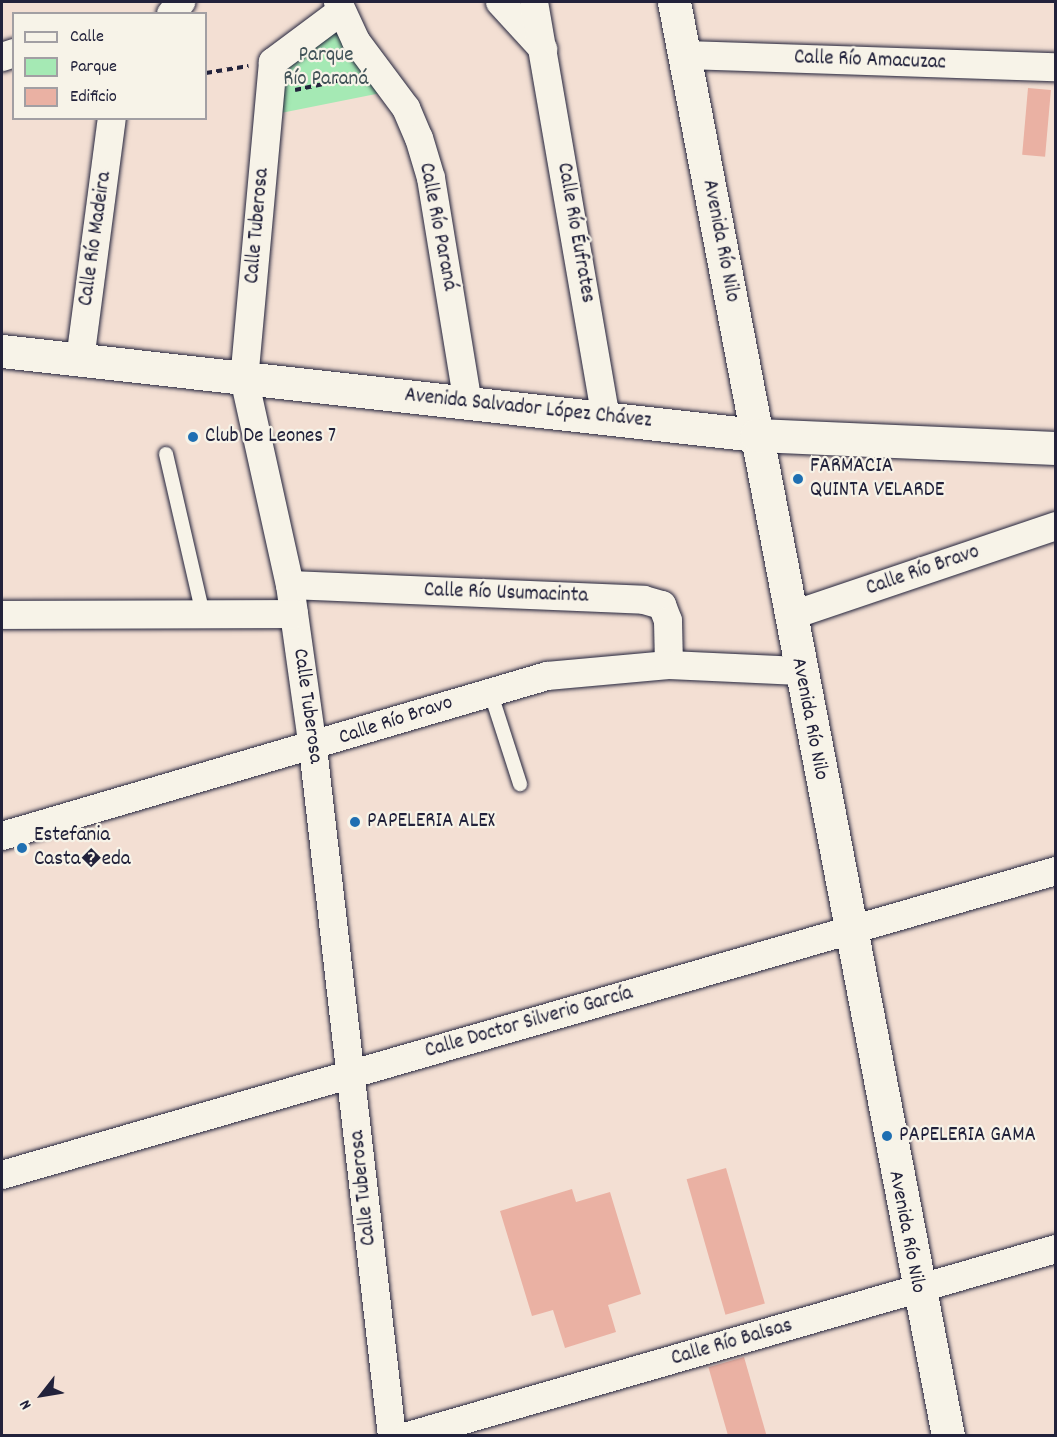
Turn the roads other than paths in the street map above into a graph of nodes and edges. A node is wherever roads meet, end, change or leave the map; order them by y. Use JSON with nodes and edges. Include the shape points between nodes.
{"nodes":[{"id":1,"x":500,"y":2,"type":"edge"},
{"id":2,"x":534,"y":2,"type":"edge"},
{"id":3,"x":674,"y":2,"type":"edge"},
{"id":4,"x":339,"y":7,"type":"edge"},
{"id":5,"x":543,"y":49,"type":"junction"},
{"id":6,"x":685,"y":55,"type":"junction"},
{"id":7,"x":1056,"y":67,"type":"edge"},
{"id":8,"x":112,"y":120,"type":"edge"},
{"id":9,"x":2,"y":351,"type":"edge"},
{"id":10,"x":80,"y":360,"type":"junction"},
{"id":11,"x":244,"y":378,"type":"junction"},
{"id":12,"x":468,"y":403,"type":"junction"},
{"id":13,"x":606,"y":418,"type":"junction"},
{"id":14,"x":756,"y":435,"type":"junction"},
{"id":15,"x":1056,"y":448,"type":"edge"},
{"id":16,"x":166,"y":454,"type":"dead end"},
{"id":17,"x":1056,"y":526,"type":"edge"},
{"id":18,"x":290,"y":585,"type":"junction"},
{"id":19,"x":203,"y":614,"type":"junction"},
{"id":20,"x":294,"y":614,"type":"junction"},
{"id":21,"x":2,"y":615,"type":"edge"},
{"id":22,"x":790,"y":616,"type":"junction"},
{"id":23,"x":669,"y":665,"type":"junction"},
{"id":24,"x":800,"y":671,"type":"junction"},
{"id":25,"x":490,"y":691,"type":"junction"},
{"id":26,"x":313,"y":748,"type":"junction"},
{"id":27,"x":520,"y":784,"type":"dead end"},
{"id":28,"x":2,"y":836,"type":"edge"},
{"id":29,"x":1056,"y":871,"type":"edge"},
{"id":30,"x":849,"y":933,"type":"junction"},
{"id":31,"x":351,"y":1074,"type":"junction"},
{"id":32,"x":2,"y":1175,"type":"edge"},
{"id":33,"x":1056,"y":1249,"type":"edge"},
{"id":34,"x":917,"y":1290,"type":"junction"},
{"id":35,"x":392,"y":1436,"type":"edge"},
{"id":36,"x":408,"y":1436,"type":"edge"},
{"id":37,"x":948,"y":1436,"type":"edge"}],
"edges":[{"from":1,"to":5,"type":"street"},
{"from":2,"to":5,"type":"street","name":"Calle Río Éufrates"},
{"from":3,"to":6,"type":"street","name":"Avenida Río Nilo"},
{"from":4,"to":11,"type":"street","name":"Calle Tuberosa","via":[[273,62]]},
{"from":4,"to":12,"type":"street","name":"Calle Río Paraná","via":[[406,108],[431,178]]},
{"from":5,"to":13,"type":"street","name":"Calle Río Éufrates"},
{"from":6,"to":7,"type":"street","name":"Calle Río Amacuzac"},
{"from":6,"to":14,"type":"street","name":"Avenida Río Nilo"},
{"from":8,"to":10,"type":"street","name":"Calle Río Madeira"},
{"from":9,"to":10,"type":"street","name":"Avenida Salvador López Chávez"},
{"from":10,"to":11,"type":"street","name":"Avenida Salvador López Chávez"},
{"from":11,"to":12,"type":"street","name":"Avenida Salvador López Chávez"},
{"from":11,"to":18,"type":"street","name":"Calle Tuberosa"},
{"from":12,"to":13,"type":"street","name":"Avenida Salvador López Chávez"},
{"from":13,"to":14,"type":"street","name":"Avenida Salvador López Chávez"},
{"from":14,"to":15,"type":"street","name":"Avenida Salvador López Chávez"},
{"from":14,"to":22,"type":"street","name":"Avenida Río Nilo"},
{"from":16,"to":19,"type":"lane"},
{"from":17,"to":22,"type":"street","name":"Calle Río Bravo"},
{"from":18,"to":20,"type":"street","name":"Calle Tuberosa"},
{"from":18,"to":23,"type":"street","name":"Calle Río Usumacinta","via":[[644,600],[662,605],[668,621]]},
{"from":19,"to":20,"type":"street"},
{"from":19,"to":21,"type":"street"},
{"from":20,"to":26,"type":"street","name":"Calle Tuberosa"},
{"from":22,"to":24,"type":"street","name":"Avenida Río Nilo"},
{"from":23,"to":24,"type":"street","name":"Calle Río Bravo"},
{"from":23,"to":25,"type":"street","name":"Calle Río Bravo","via":[[590,669]]},
{"from":24,"to":30,"type":"street","name":"Avenida Río Nilo"},
{"from":25,"to":26,"type":"street","name":"Calle Río Bravo"},
{"from":25,"to":27,"type":"lane"},
{"from":26,"to":28,"type":"street","name":"Calle Río Bravo"},
{"from":26,"to":31,"type":"street","name":"Calle Tuberosa"},
{"from":29,"to":30,"type":"street","name":"Calle Doctor Silverio García"},
{"from":30,"to":31,"type":"street","name":"Calle Doctor Silverio García"},
{"from":30,"to":34,"type":"street","name":"Avenida Río Nilo"},
{"from":31,"to":32,"type":"street","name":"Calle Doctor Silverio García"},
{"from":31,"to":35,"type":"street","name":"Calle Tuberosa"},
{"from":33,"to":34,"type":"street","name":"Calle Río Balsas"},
{"from":34,"to":36,"type":"street","name":"Calle Río Balsas"},
{"from":34,"to":37,"type":"street","name":"Avenida Río Nilo"}]}
